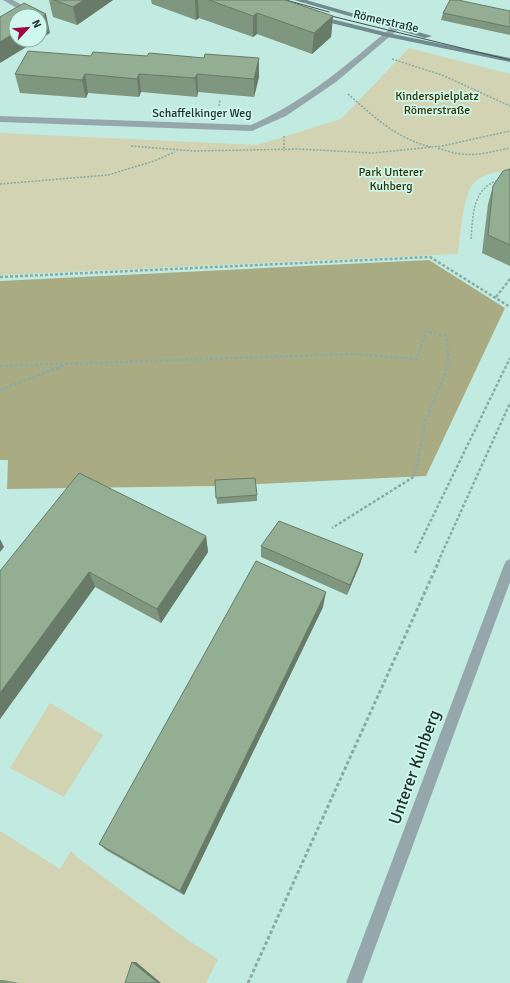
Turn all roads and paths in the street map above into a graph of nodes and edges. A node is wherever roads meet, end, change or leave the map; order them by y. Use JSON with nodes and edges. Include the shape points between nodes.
{"nodes":[{"id":1,"x":7,"y":0,"type":"edge"},
{"id":2,"x":298,"y":0,"type":"edge"},
{"id":3,"x":23,"y":8,"type":"edge"},
{"id":4,"x":312,"y":15,"type":"edge"},
{"id":5,"x":397,"y":27,"type":"junction"},
{"id":6,"x":388,"y":35,"type":"junction"},
{"id":7,"x":367,"y":51,"type":"junction"},
{"id":8,"x":510,"y":59,"type":"edge"},
{"id":9,"x":333,"y":80,"type":"junction"},
{"id":10,"x":510,"y":106,"type":"edge"},
{"id":11,"x":0,"y":119,"type":"edge"},
{"id":12,"x":510,"y":148,"type":"edge"},
{"id":13,"x":178,"y":151,"type":"dead end"},
{"id":14,"x":504,"y":180,"type":"edge"},
{"id":15,"x":0,"y":184,"type":"edge"},
{"id":16,"x":471,"y":239,"type":"dead end"},
{"id":17,"x":0,"y":277,"type":"edge"},
{"id":18,"x":510,"y":279,"type":"edge"},
{"id":19,"x":496,"y":297,"type":"junction"},
{"id":20,"x":510,"y":307,"type":"edge"},
{"id":21,"x":510,"y":358,"type":"edge"},
{"id":22,"x":67,"y":364,"type":"junction"},
{"id":23,"x":0,"y":366,"type":"edge"},
{"id":24,"x":0,"y":390,"type":"edge"},
{"id":25,"x":510,"y":403,"type":"edge"},
{"id":26,"x":332,"y":528,"type":"dead end"},
{"id":27,"x":414,"y":553,"type":"dead end"},
{"id":28,"x":510,"y":565,"type":"edge"},
{"id":29,"x":248,"y":983,"type":"edge"},
{"id":30,"x":354,"y":983,"type":"edge"}],
"edges":[{"from":1,"to":3,"type":"street"},
{"from":2,"to":5,"type":"street","name":"Römerstraße"},
{"from":4,"to":6,"type":"street","name":"Römerstraße"},
{"from":5,"to":6,"type":"street","name":"Schaffelkinger Weg"},
{"from":5,"to":8,"type":"street","name":"Römerstraße"},
{"from":6,"to":7,"type":"street","name":"Schaffelkinger Weg"},
{"from":6,"to":8,"type":"street","name":"Römerstraße"},
{"from":7,"to":9,"type":"street","name":"Schaffelkinger Weg"},
{"from":7,"to":10,"type":"path","via":[[442,75]]},
{"from":9,"to":11,"type":"street","name":"Schaffelkinger Weg","via":[[283,114],[252,128]]},
{"from":9,"to":12,"type":"path","via":[[374,118],[419,146],[469,156]]},
{"from":13,"to":15,"type":"path","via":[[108,175]]},
{"from":14,"to":16,"type":"path","via":[[492,181],[478,193]]},
{"from":17,"to":19,"type":"path","via":[[430,257]]},
{"from":18,"to":19,"type":"path"},
{"from":19,"to":20,"type":"path"},
{"from":21,"to":27,"type":"path"},
{"from":22,"to":23,"type":"path"},
{"from":22,"to":24,"type":"path"},
{"from":22,"to":26,"type":"path","via":[[352,354],[417,359],[426,331],[446,336],[449,364],[425,422],[415,476]]},
{"from":25,"to":29,"type":"path"},
{"from":28,"to":30,"type":"street","name":"Unterer Kuhberg"}]}
